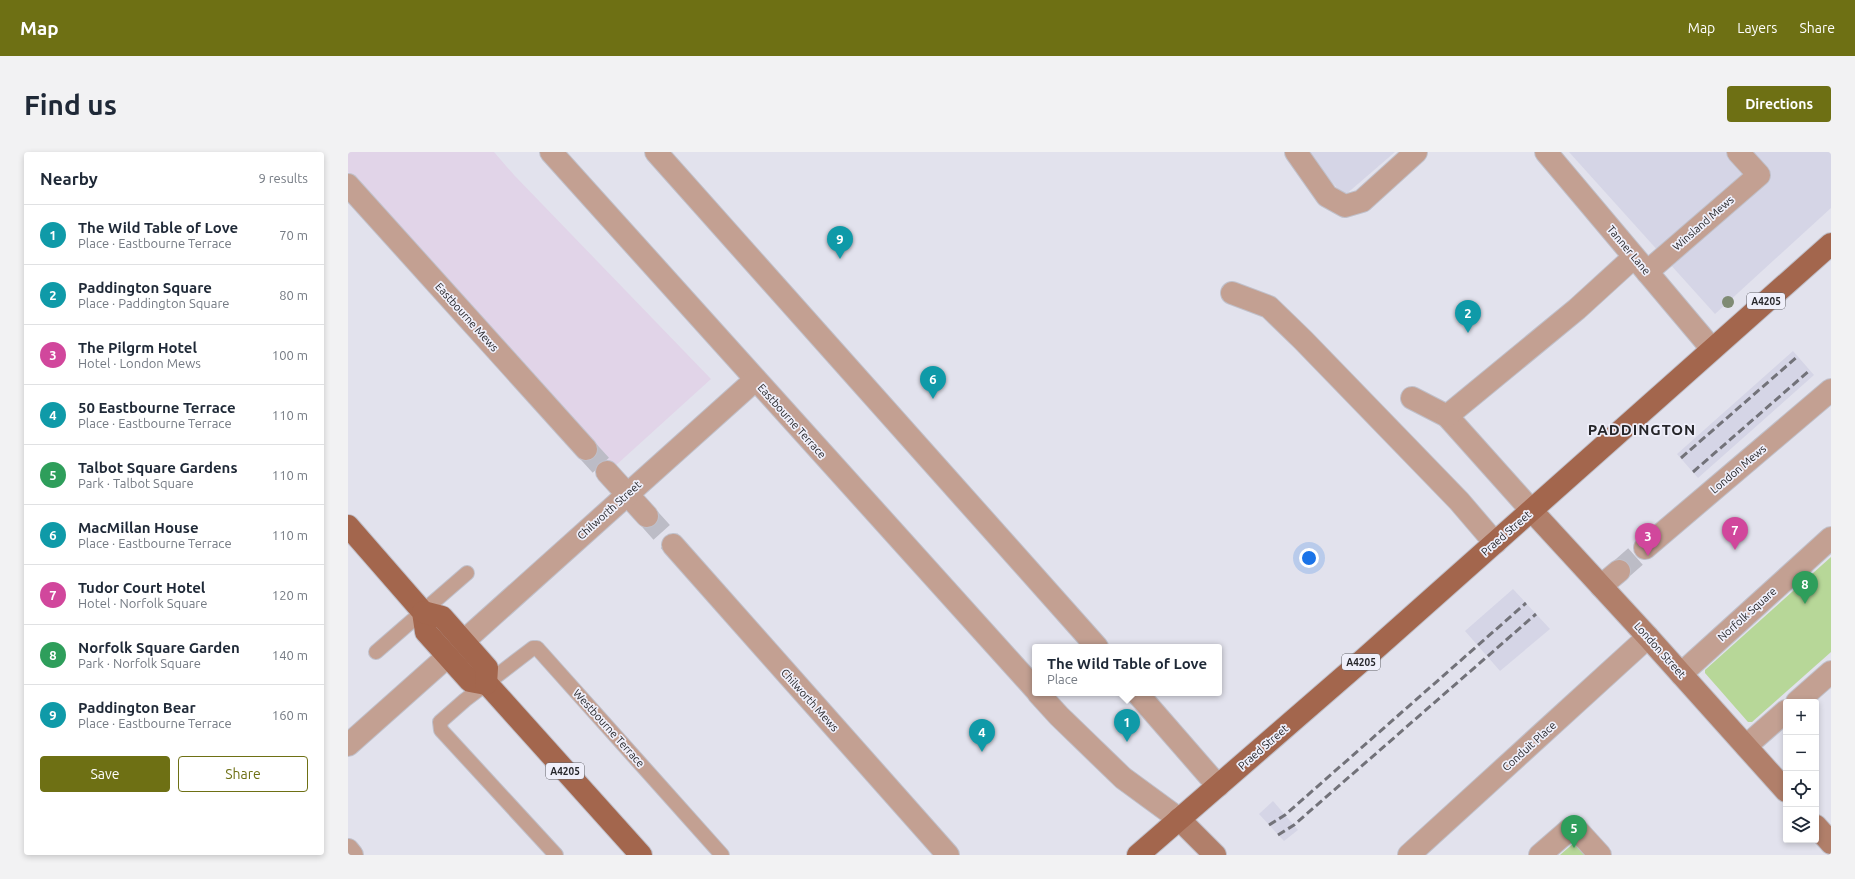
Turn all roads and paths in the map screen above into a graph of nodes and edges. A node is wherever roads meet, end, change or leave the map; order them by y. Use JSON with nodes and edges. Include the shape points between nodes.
{"nodes":[{"id":1,"x":551,"y":152,"type":"edge"},
{"id":2,"x":656,"y":152,"type":"edge"},
{"id":3,"x":1296,"y":152,"type":"edge"},
{"id":4,"x":1416,"y":152,"type":"edge"},
{"id":5,"x":1546,"y":152,"type":"edge"},
{"id":6,"x":1738,"y":152,"type":"edge"},
{"id":7,"x":348,"y":185,"type":"edge"},
{"id":8,"x":1831,"y":244,"type":"edge"},
{"id":9,"x":1641,"y":264,"type":"junction"},
{"id":10,"x":1232,"y":292,"type":"dead end"},
{"id":11,"x":1712,"y":349,"type":"junction"},
{"id":12,"x":755,"y":380,"type":"junction"},
{"id":13,"x":1831,"y":390,"type":"edge"},
{"id":14,"x":1412,"y":398,"type":"dead end"},
{"id":15,"x":1447,"y":416,"type":"junction"},
{"id":16,"x":586,"y":450,"type":"tunnel mouth"},
{"id":17,"x":607,"y":472,"type":"tunnel mouth"},
{"id":18,"x":627,"y":494,"type":"junction"},
{"id":19,"x":1532,"y":511,"type":"junction"},
{"id":20,"x":647,"y":516,"type":"tunnel mouth"},
{"id":21,"x":348,"y":526,"type":"edge"},
{"id":22,"x":1831,"y":538,"type":"edge"},
{"id":23,"x":1495,"y":543,"type":"junction"},
{"id":24,"x":673,"y":545,"type":"tunnel mouth"},
{"id":25,"x":1645,"y":548,"type":"tunnel mouth"},
{"id":26,"x":1619,"y":571,"type":"tunnel mouth"},
{"id":27,"x":467,"y":573,"type":"dead end"},
{"id":28,"x":1601,"y":586,"type":"junction"},
{"id":29,"x":423,"y":612,"type":"junction"},
{"id":30,"x":1648,"y":636,"type":"junction"},
{"id":31,"x":464,"y":641,"type":"junction"},
{"id":32,"x":1094,"y":644,"type":"edge"},
{"id":33,"x":376,"y":652,"type":"dead end"},
{"id":34,"x":448,"y":656,"type":"junction"},
{"id":35,"x":1831,"y":672,"type":"edge"},
{"id":36,"x":1681,"y":674,"type":"junction"},
{"id":37,"x":486,"y":684,"type":"junction"},
{"id":38,"x":1032,"y":686,"type":"edge"},
{"id":39,"x":1041,"y":696,"type":"edge"},
{"id":40,"x":1140,"y":696,"type":"edge"},
{"id":41,"x":1800,"y":699,"type":"edge"},
{"id":42,"x":1783,"y":715,"type":"edge"},
{"id":43,"x":348,"y":745,"type":"edge"},
{"id":44,"x":1746,"y":746,"type":"junction"},
{"id":45,"x":1218,"y":786,"type":"junction"},
{"id":46,"x":1783,"y":789,"type":"edge"},
{"id":47,"x":1179,"y":819,"type":"junction"},
{"id":48,"x":348,"y":850,"type":"edge"},
{"id":49,"x":352,"y":855,"type":"edge"},
{"id":50,"x":556,"y":855,"type":"edge"},
{"id":51,"x":641,"y":855,"type":"edge"},
{"id":52,"x":722,"y":855,"type":"edge"},
{"id":53,"x":948,"y":855,"type":"edge"},
{"id":54,"x":1138,"y":855,"type":"edge"},
{"id":55,"x":1215,"y":855,"type":"edge"},
{"id":56,"x":1409,"y":855,"type":"edge"},
{"id":57,"x":1540,"y":855,"type":"edge"},
{"id":58,"x":1600,"y":855,"type":"edge"}],
"edges":[{"from":1,"to":12,"type":"street","name":"Eastbourne Terrace"},
{"from":2,"to":32,"type":"street"},
{"from":3,"to":4,"type":"street","via":[[1327,196],[1345,206],[1362,201]]},
{"from":5,"to":9,"type":"street","name":"Tanner Lane"},
{"from":6,"to":9,"type":"street","name":"Winsland Mews","via":[[1759,175]]},
{"from":7,"to":16,"type":"street","name":"Eastbourne Mews"},
{"from":8,"to":11,"type":"main road","name":"Praed Street","number":"A4205"},
{"from":9,"to":11,"type":"street","name":"Tanner Lane"},
{"from":9,"to":15,"type":"street","name":"Winsland Mews","via":[[1577,309]]},
{"from":10,"to":23,"type":"street","via":[[1269,307],[1459,501]]},
{"from":11,"to":19,"type":"main road","name":"Praed Street","number":"A4205"},
{"from":12,"to":18,"type":"street","name":"Chilworth Street"},
{"from":12,"to":38,"type":"street","name":"Eastbourne Terrace"},
{"from":13,"to":25,"type":"street","name":"London Mews"},
{"from":14,"to":15,"type":"street"},
{"from":15,"to":19,"type":"street"},
{"from":17,"to":18,"type":"street"},
{"from":18,"to":20,"type":"street"},
{"from":18,"to":31,"type":"street","name":"Chilworth Street"},
{"from":19,"to":23,"type":"main road","name":"Praed Street","number":"A4205"},
{"from":19,"to":28,"type":"street","name":"London Street"},
{"from":21,"to":29,"type":"main road"},
{"from":22,"to":36,"type":"street","name":"Norfolk Square"},
{"from":23,"to":45,"type":"main road","name":"Praed Street","number":"A4205"},
{"from":24,"to":53,"type":"street","name":"Chilworth Mews"},
{"from":26,"to":28,"type":"street"},
{"from":27,"to":29,"type":"lane"},
{"from":28,"to":30,"type":"street","name":"London Street"},
{"from":29,"to":31,"type":"main road","via":[[442,617]]},
{"from":29,"to":33,"type":"lane"},
{"from":29,"to":34,"type":"main road","via":[[426,632]]},
{"from":30,"to":36,"type":"street","name":"London Street"},
{"from":30,"to":56,"type":"street","name":"Conduit Place"},
{"from":31,"to":37,"type":"main road","via":[[487,668]]},
{"from":34,"to":37,"type":"main road","via":[[470,681]]},
{"from":34,"to":43,"type":"street"},
{"from":35,"to":41,"type":"street"},
{"from":36,"to":44,"type":"street","name":"London Street"},
{"from":37,"to":50,"type":"lane","name":"Westbourne Terrace","via":[[440,722],[441,730]]},
{"from":37,"to":51,"type":"main road","number":"A4205"},
{"from":37,"to":52,"type":"lane","name":"Westbourne Terrace","via":[[533,648],[537,648]]},
{"from":39,"to":47,"type":"street","via":[[1123,778]]},
{"from":40,"to":45,"type":"street"},
{"from":42,"to":44,"type":"street"},
{"from":44,"to":46,"type":"street","name":"London Street"},
{"from":45,"to":47,"type":"main road","name":"Praed Street","number":"A4205"},
{"from":47,"to":54,"type":"main road","number":"A4205"},
{"from":47,"to":55,"type":"street"},
{"from":48,"to":49,"type":"street"},
{"from":57,"to":58,"type":"street","via":[[1570,829],[1579,832]]}]}
